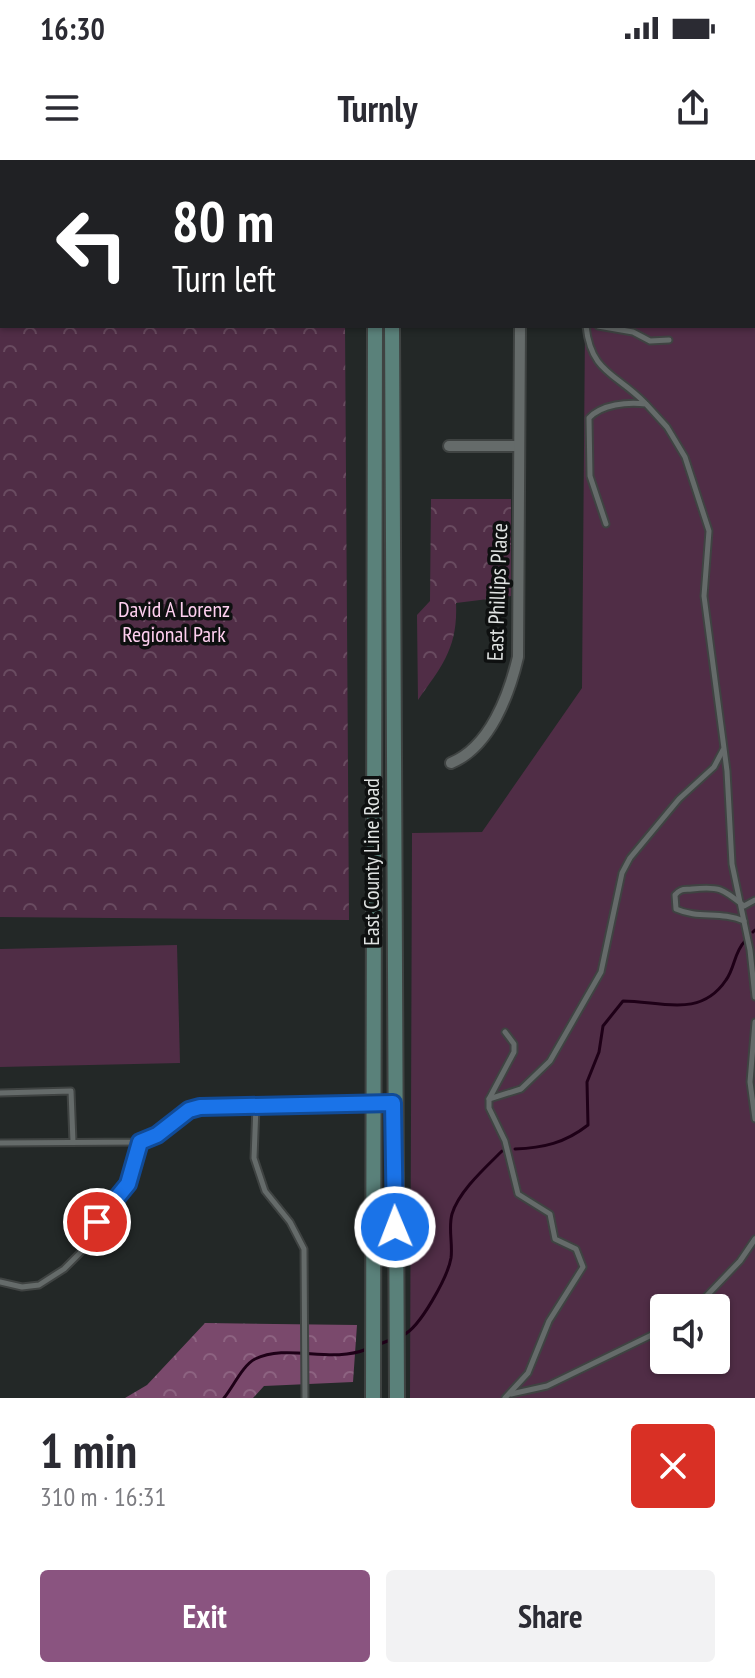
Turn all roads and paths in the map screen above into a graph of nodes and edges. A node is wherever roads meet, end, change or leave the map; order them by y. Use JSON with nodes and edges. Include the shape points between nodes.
{"nodes":[{"id":1,"x":375,"y":328,"type":"edge"},
{"id":2,"x":392,"y":328,"type":"edge"},
{"id":3,"x":520,"y":328,"type":"edge"},
{"id":4,"x":586,"y":328,"type":"edge"},
{"id":5,"x":610,"y":328,"type":"edge"},
{"id":6,"x":669,"y":340,"type":"dead end"},
{"id":7,"x":646,"y":404,"type":"junction"},
{"id":8,"x":449,"y":446,"type":"dead end"},
{"id":9,"x":519,"y":446,"type":"junction"},
{"id":10,"x":606,"y":524,"type":"dead end"},
{"id":11,"x":724,"y":745,"type":"junction"},
{"id":12,"x":451,"y":763,"type":"dead end"},
{"id":13,"x":714,"y":767,"type":"junction"},
{"id":14,"x":726,"y":767,"type":"junction"},
{"id":15,"x":755,"y":900,"type":"edge"},
{"id":16,"x":741,"y":904,"type":"junction"},
{"id":17,"x":744,"y":921,"type":"junction"},
{"id":18,"x":754,"y":982,"type":"edge"},
{"id":19,"x":755,"y":997,"type":"edge"},
{"id":20,"x":755,"y":1022,"type":"edge"},
{"id":21,"x":505,"y":1032,"type":"dead end"},
{"id":22,"x":0,"y":1093,"type":"edge"},
{"id":23,"x":489,"y":1099,"type":"junction"},
{"id":24,"x":393,"y":1103,"type":"junction"},
{"id":25,"x":373,"y":1104,"type":"junction"},
{"id":26,"x":256,"y":1106,"type":"junction"},
{"id":27,"x":755,"y":1119,"type":"edge"},
{"id":28,"x":73,"y":1142,"type":"junction"},
{"id":29,"x":140,"y":1142,"type":"junction"},
{"id":30,"x":0,"y":1143,"type":"edge"},
{"id":31,"x":755,"y":1239,"type":"edge"},
{"id":32,"x":0,"y":1282,"type":"edge"},
{"id":33,"x":708,"y":1294,"type":"edge"},
{"id":34,"x":650,"y":1336,"type":"edge"},
{"id":35,"x":305,"y":1396,"type":"edge"},
{"id":36,"x":508,"y":1396,"type":"edge"},
{"id":37,"x":373,"y":1398,"type":"edge"},
{"id":38,"x":397,"y":1398,"type":"edge"}],
"edges":[{"from":1,"to":25,"type":"main road","name":"East County Line Road"},
{"from":2,"to":24,"type":"main road","name":"East County Line Road"},
{"from":3,"to":9,"type":"street","name":"East Phillips Place"},
{"from":4,"to":7,"type":"lane","via":[[597,364]]},
{"from":5,"to":6,"type":"lane","via":[[650,341]]},
{"from":7,"to":10,"type":"lane","via":[[610,405],[589,418],[590,476]]},
{"from":7,"to":11,"type":"lane","via":[[685,457],[706,516],[710,543],[704,596]]},
{"from":8,"to":9,"type":"street"},
{"from":9,"to":12,"type":"street","name":"East Phillips Place","via":[[518,657],[508,693],[487,731]]},
{"from":11,"to":13,"type":"lane"},
{"from":11,"to":14,"type":"lane"},
{"from":13,"to":14,"type":"lane"},
{"from":13,"to":23,"type":"lane","via":[[679,799],[630,858],[622,873],[601,972],[550,1061],[521,1089]]},
{"from":14,"to":16,"type":"lane","via":[[731,856]]},
{"from":15,"to":16,"type":"lane"},
{"from":16,"to":17,"type":"lane"},
{"from":16,"to":17,"type":"lane","via":[[731,893],[707,886],[679,890],[673,903],[684,913],[725,914]]},
{"from":17,"to":18,"type":"lane"},
{"from":18,"to":19,"type":"lane"},
{"from":20,"to":27,"type":"lane","via":[[750,1090]]},
{"from":21,"to":23,"type":"lane","via":[[514,1052]]},
{"from":22,"to":28,"type":"lane","via":[[71,1091]]},
{"from":23,"to":36,"type":"lane","via":[[518,1194],[550,1214],[555,1239],[576,1249],[583,1267],[549,1321],[528,1373]]},
{"from":24,"to":25,"type":"lane"},
{"from":24,"to":38,"type":"main road","name":"East County Line Road"},
{"from":25,"to":26,"type":"lane"},
{"from":25,"to":37,"type":"main road","name":"East County Line Road"},
{"from":26,"to":29,"type":"lane","via":[[189,1110]]},
{"from":26,"to":35,"type":"lane","via":[[254,1158],[265,1191],[304,1249]]},
{"from":28,"to":29,"type":"lane"},
{"from":28,"to":30,"type":"lane"},
{"from":29,"to":32,"type":"lane","via":[[128,1184],[80,1253],[39,1285]]},
{"from":31,"to":33,"type":"lane"},
{"from":34,"to":36,"type":"lane","via":[[547,1386]]}]}
